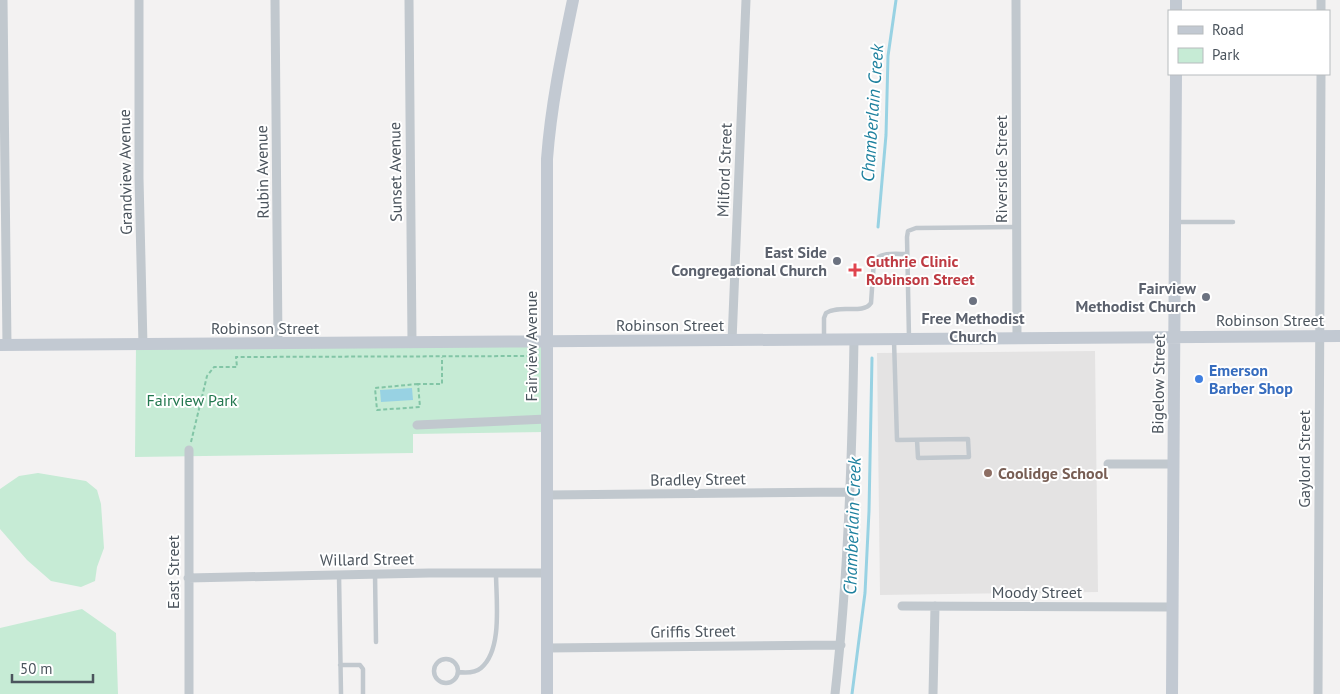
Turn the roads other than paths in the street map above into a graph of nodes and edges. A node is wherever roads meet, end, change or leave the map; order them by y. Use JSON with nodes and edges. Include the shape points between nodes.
{"nodes":[{"id":1,"x":3,"y":0,"type":"edge"},
{"id":2,"x":139,"y":0,"type":"edge"},
{"id":3,"x":275,"y":0,"type":"edge"},
{"id":4,"x":409,"y":0,"type":"edge"},
{"id":5,"x":574,"y":0,"type":"edge"},
{"id":6,"x":746,"y":0,"type":"edge"},
{"id":7,"x":1016,"y":0,"type":"edge"},
{"id":8,"x":1176,"y":75,"type":"edge"},
{"id":9,"x":1320,"y":75,"type":"edge"},
{"id":10,"x":1175,"y":222,"type":"junction"},
{"id":11,"x":1233,"y":222,"type":"dead end"},
{"id":12,"x":1017,"y":227,"type":"junction"},
{"id":13,"x":907,"y":254,"type":"junction"},
{"id":14,"x":1319,"y":336,"type":"junction"},
{"id":15,"x":1340,"y":336,"type":"edge"},
{"id":16,"x":1175,"y":337,"type":"junction"},
{"id":17,"x":1017,"y":339,"type":"junction"},
{"id":18,"x":824,"y":340,"type":"junction"},
{"id":19,"x":854,"y":340,"type":"junction"},
{"id":20,"x":894,"y":340,"type":"junction"},
{"id":21,"x":909,"y":340,"type":"junction"},
{"id":22,"x":732,"y":341,"type":"junction"},
{"id":23,"x":547,"y":342,"type":"junction"},
{"id":24,"x":412,"y":343,"type":"junction"},
{"id":25,"x":143,"y":344,"type":"junction"},
{"id":26,"x":278,"y":344,"type":"junction"},
{"id":27,"x":3,"y":345,"type":"edge"},
{"id":28,"x":546,"y":419,"type":"junction"},
{"id":29,"x":417,"y":425,"type":"dead end"},
{"id":30,"x":918,"y":440,"type":"junction"},
{"id":31,"x":189,"y":450,"type":"road end"},
{"id":32,"x":1108,"y":464,"type":"dead end"},
{"id":33,"x":1173,"y":464,"type":"junction"},
{"id":34,"x":849,"y":492,"type":"junction"},
{"id":35,"x":546,"y":494,"type":"junction"},
{"id":36,"x":496,"y":573,"type":"junction"},
{"id":37,"x":546,"y":573,"type":"junction"},
{"id":38,"x":375,"y":574,"type":"junction"},
{"id":39,"x":339,"y":575,"type":"junction"},
{"id":40,"x":188,"y":578,"type":"junction"},
{"id":41,"x":902,"y":606,"type":"dead end"},
{"id":42,"x":935,"y":606,"type":"junction"},
{"id":43,"x":1172,"y":607,"type":"junction"},
{"id":44,"x":376,"y":642,"type":"dead end"},
{"id":45,"x":841,"y":645,"type":"junction"},
{"id":46,"x":546,"y":648,"type":"junction"},
{"id":47,"x":340,"y":665,"type":"junction"},
{"id":48,"x":458,"y":672,"type":"junction"},
{"id":49,"x":188,"y":694,"type":"edge"},
{"id":50,"x":341,"y":694,"type":"edge"},
{"id":51,"x":363,"y":694,"type":"edge"},
{"id":52,"x":547,"y":694,"type":"edge"},
{"id":53,"x":835,"y":694,"type":"edge"},
{"id":54,"x":933,"y":694,"type":"edge"},
{"id":55,"x":1172,"y":694,"type":"edge"},
{"id":56,"x":1318,"y":694,"type":"edge"}],
"edges":[{"from":1,"to":27,"type":"street"},
{"from":2,"to":25,"type":"street","name":"Grandview Avenue"},
{"from":3,"to":26,"type":"street","name":"Rubin Avenue"},
{"from":4,"to":24,"type":"street","name":"Sunset Avenue"},
{"from":5,"to":23,"type":"street","name":"Fairview Avenue","via":[[558,71],[547,159]]},
{"from":6,"to":22,"type":"street","name":"Milford Street"},
{"from":7,"to":12,"type":"street","name":"Riverside Street"},
{"from":8,"to":10,"type":"street","name":"Bigelow Street"},
{"from":9,"to":14,"type":"street","name":"Gaylord Street"},
{"from":10,"to":11,"type":"lane"},
{"from":10,"to":16,"type":"street","name":"Bigelow Street"},
{"from":12,"to":13,"type":"lane","via":[[916,228],[908,231]]},
{"from":12,"to":17,"type":"street","name":"Riverside Street"},
{"from":13,"to":18,"type":"lane","via":[[885,254],[874,260],[872,303],[863,309],[835,308],[826,313]]},
{"from":13,"to":21,"type":"lane"},
{"from":14,"to":15,"type":"street","name":"Robinson Street"},
{"from":14,"to":16,"type":"street","name":"Robinson Street"},
{"from":14,"to":56,"type":"street","name":"Gaylord Street"},
{"from":16,"to":17,"type":"street","name":"Robinson Street"},
{"from":16,"to":33,"type":"street","name":"Bigelow Street"},
{"from":17,"to":21,"type":"street","name":"Robinson Street"},
{"from":18,"to":19,"type":"street","name":"Robinson Street"},
{"from":18,"to":22,"type":"street","name":"Robinson Street"},
{"from":19,"to":20,"type":"street","name":"Robinson Street"},
{"from":19,"to":34,"type":"street"},
{"from":20,"to":21,"type":"street","name":"Robinson Street"},
{"from":20,"to":30,"type":"lane","via":[[897,440]]},
{"from":22,"to":23,"type":"street","name":"Robinson Street"},
{"from":23,"to":24,"type":"street","name":"Robinson Street"},
{"from":23,"to":28,"type":"street","name":"Fairview Avenue"},
{"from":24,"to":26,"type":"street","name":"Robinson Street"},
{"from":25,"to":26,"type":"street","name":"Robinson Street"},
{"from":25,"to":27,"type":"street","name":"Robinson Street"},
{"from":28,"to":29,"type":"street"},
{"from":28,"to":35,"type":"street","name":"Fairview Avenue"},
{"from":30,"to":30,"type":"lane","via":[[918,458],[969,457],[968,439]]},
{"from":31,"to":40,"type":"street","name":"East Street"},
{"from":32,"to":33,"type":"street"},
{"from":33,"to":43,"type":"street","name":"Bigelow Street"},
{"from":34,"to":35,"type":"street","name":"Bradley Street"},
{"from":34,"to":45,"type":"street"},
{"from":35,"to":37,"type":"street","name":"Fairview Avenue"},
{"from":36,"to":37,"type":"street","name":"Willard Street"},
{"from":36,"to":38,"type":"street","name":"Willard Street"},
{"from":36,"to":48,"type":"lane","via":[[494,647],[480,670]]},
{"from":37,"to":46,"type":"street","name":"Fairview Avenue"},
{"from":38,"to":39,"type":"street","name":"Willard Street"},
{"from":38,"to":44,"type":"lane"},
{"from":39,"to":40,"type":"street","name":"Willard Street"},
{"from":39,"to":47,"type":"lane"},
{"from":40,"to":49,"type":"street","name":"East Street"},
{"from":41,"to":42,"type":"street","name":"Moody Street"},
{"from":42,"to":43,"type":"street","name":"Moody Street"},
{"from":42,"to":54,"type":"street"},
{"from":43,"to":55,"type":"street","name":"Bigelow Street"},
{"from":45,"to":46,"type":"street","name":"Griffis Street"},
{"from":45,"to":53,"type":"street"},
{"from":46,"to":52,"type":"street","name":"Fairview Avenue"},
{"from":47,"to":50,"type":"lane"},
{"from":47,"to":51,"type":"lane","via":[[363,669]]},
{"from":48,"to":48,"type":"lane","via":[[456,664],[446,659],[436,664],[434,676],[448,684],[455,680]]}]}
